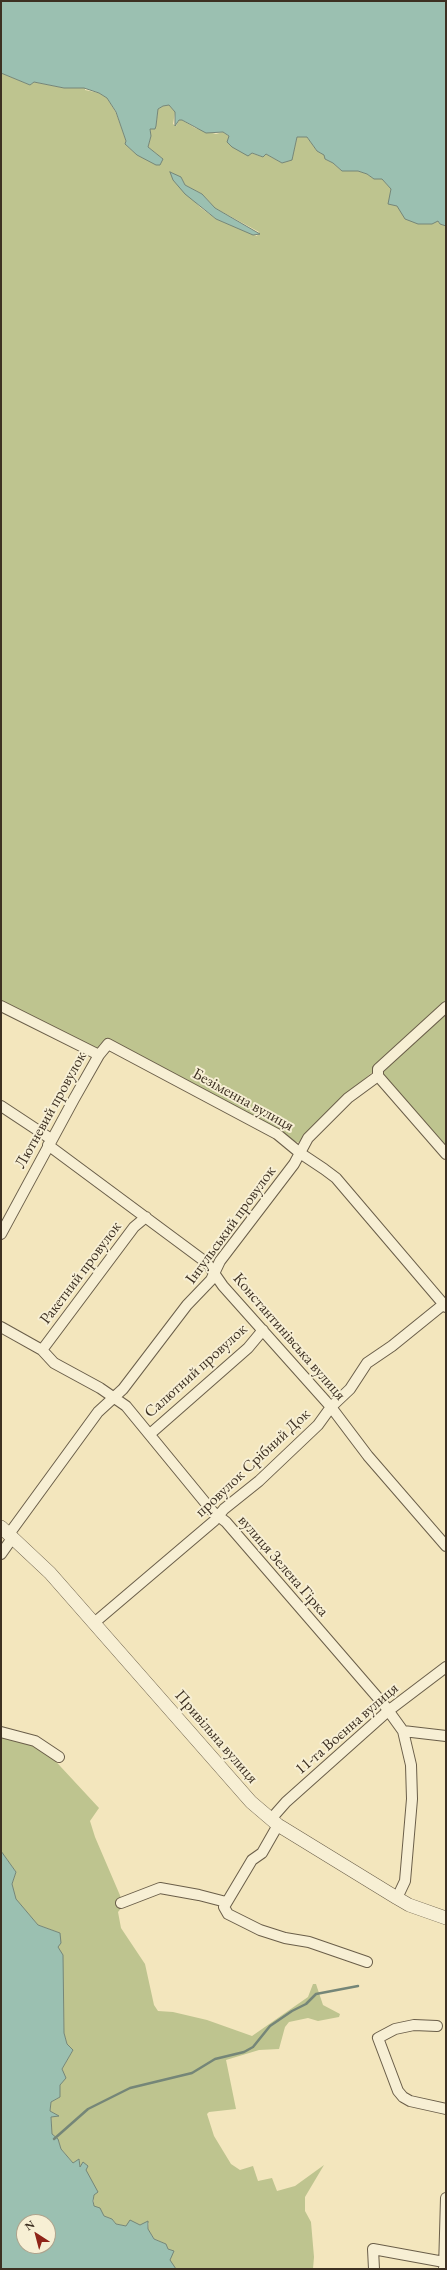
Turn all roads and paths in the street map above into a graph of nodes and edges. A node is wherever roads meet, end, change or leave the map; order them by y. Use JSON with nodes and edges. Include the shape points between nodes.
{"nodes":[{"id":1,"x":1,"y":1006,"type":"edge"},
{"id":2,"x":446,"y":1007,"type":"edge"},
{"id":3,"x":108,"y":1044,"type":"joint"},
{"id":4,"x":99,"y":1055,"type":"junction"},
{"id":5,"x":378,"y":1076,"type":"junction"},
{"id":6,"x":1,"y":1106,"type":"edge"},
{"id":7,"x":50,"y":1142,"type":"junction"},
{"id":8,"x":300,"y":1153,"type":"junction"},
{"id":9,"x":446,"y":1154,"type":"edge"},
{"id":10,"x":146,"y":1217,"type":"junction"},
{"id":11,"x":1,"y":1234,"type":"edge"},
{"id":12,"x":214,"y":1271,"type":"junction"},
{"id":13,"x":445,"y":1305,"type":"edge"},
{"id":14,"x":1,"y":1327,"type":"edge"},
{"id":15,"x":263,"y":1330,"type":"junction"},
{"id":16,"x":42,"y":1350,"type":"junction"},
{"id":17,"x":113,"y":1398,"type":"junction"},
{"id":18,"x":331,"y":1407,"type":"junction"},
{"id":19,"x":150,"y":1434,"type":"junction"},
{"id":20,"x":218,"y":1516,"type":"junction"},
{"id":21,"x":8,"y":1533,"type":"edge"},
{"id":22,"x":446,"y":1546,"type":"edge"},
{"id":23,"x":1,"y":1554,"type":"edge"},
{"id":24,"x":94,"y":1623,"type":"junction"},
{"id":25,"x":446,"y":1666,"type":"edge"},
{"id":26,"x":388,"y":1711,"type":"junction"},
{"id":27,"x":403,"y":1731,"type":"junction"},
{"id":28,"x":1,"y":1732,"type":"edge"},
{"id":29,"x":446,"y":1736,"type":"edge"},
{"id":30,"x":59,"y":1757,"type":"dead end"},
{"id":31,"x":274,"y":1822,"type":"junction"},
{"id":32,"x":397,"y":1898,"type":"junction"},
{"id":33,"x":226,"y":1902,"type":"junction"},
{"id":34,"x":121,"y":1903,"type":"dead end"},
{"id":35,"x":446,"y":1918,"type":"edge"},
{"id":36,"x":367,"y":1962,"type":"dead end"},
{"id":37,"x":437,"y":2026,"type":"dead end"},
{"id":38,"x":446,"y":2109,"type":"edge"},
{"id":39,"x":446,"y":2198,"type":"edge"},
{"id":40,"x":444,"y":2265,"type":"edge"},
{"id":41,"x":374,"y":2269,"type":"edge"}],
"edges":[{"from":1,"to":4,"type":"street"},
{"from":2,"to":5,"type":"street","name":"Інгульський провулок","via":[[378,1069]]},
{"from":3,"to":4,"type":"street","name":"Лютневий провулок"},
{"from":3,"to":8,"type":"street","name":"Безіменна вулиця","via":[[277,1134]]},
{"from":4,"to":7,"type":"street","name":"Лютневий провулок"},
{"from":5,"to":8,"type":"street","name":"Інгульський провулок","via":[[348,1098],[308,1138]]},
{"from":5,"to":9,"type":"street"},
{"from":6,"to":7,"type":"street","name":"Константинівська вулиця"},
{"from":7,"to":10,"type":"street","name":"Константинівська вулиця"},
{"from":7,"to":11,"type":"street","name":"Лютневий провулок"},
{"from":8,"to":12,"type":"street","name":"Інгульський провулок"},
{"from":8,"to":13,"type":"street","name":"Безіменна вулиця","via":[[336,1178]]},
{"from":10,"to":12,"type":"street","name":"Константинівська вулиця"},
{"from":10,"to":16,"type":"street","name":"Ракетний провулок","via":[[134,1227]]},
{"from":12,"to":15,"type":"street","name":"Константинівська вулиця","via":[[223,1286]]},
{"from":12,"to":17,"type":"street","name":"Інгульський провулок","via":[[211,1280]]},
{"from":13,"to":18,"type":"street","name":"провулок Срібний Док","via":[[367,1363],[350,1389]]},
{"from":14,"to":16,"type":"street","name":"вулиця Зелена Гірка"},
{"from":15,"to":18,"type":"street","name":"Константинівська вулиця"},
{"from":15,"to":19,"type":"street","name":"Салютний провулок","via":[[248,1348]]},
{"from":16,"to":17,"type":"street","name":"вулиця Зелена Гірка","via":[[54,1363]]},
{"from":17,"to":19,"type":"street","name":"вулиця Зелена Гірка","via":[[126,1406]]},
{"from":17,"to":21,"type":"street","name":"Інгульський провулок","via":[[98,1412]]},
{"from":18,"to":20,"type":"street","name":"провулок Срібний Док","via":[[318,1425]]},
{"from":18,"to":22,"type":"street","name":"Константинівська вулиця","via":[[368,1456]]},
{"from":19,"to":20,"type":"street","name":"вулиця Зелена Гірка"},
{"from":20,"to":24,"type":"street","name":"провулок Срібний Док"},
{"from":20,"to":26,"type":"street","name":"вулиця Зелена Гірка","via":[[226,1522]]},
{"from":21,"to":23,"type":"street","name":"Інгульський провулок"},
{"from":21,"to":24,"type":"street","name":"Привільна вулиця","via":[[50,1573]]},
{"from":24,"to":31,"type":"street","name":"Привільна вулиця","via":[[251,1802]]},
{"from":25,"to":26,"type":"street","name":"11-та Воєнна вулиця"},
{"from":26,"to":27,"type":"street","name":"вулиця Зелена Гірка"},
{"from":26,"to":31,"type":"street","name":"11-та Воєнна вулиця","via":[[286,1802]]},
{"from":27,"to":29,"type":"street"},
{"from":27,"to":32,"type":"street","name":"вулиця Зелена Гірка","via":[[411,1765],[412,1799],[405,1881]]},
{"from":28,"to":30,"type":"street","via":[[35,1740]]},
{"from":31,"to":32,"type":"street","name":"Привільна вулиця"},
{"from":31,"to":33,"type":"street","name":"11-та Воєнна вулиця","via":[[262,1853],[252,1860]]},
{"from":32,"to":35,"type":"street","name":"Привільна вулиця"},
{"from":33,"to":34,"type":"street","via":[[160,1888]]},
{"from":33,"to":36,"type":"street","via":[[224,1907],[228,1914],[260,1930],[309,1942]]},
{"from":37,"to":38,"type":"street","via":[[414,2025],[395,2029],[378,2038],[398,2091],[403,2097]]},
{"from":39,"to":40,"type":"street"},
{"from":40,"to":41,"type":"street","via":[[373,2249]]}]}
